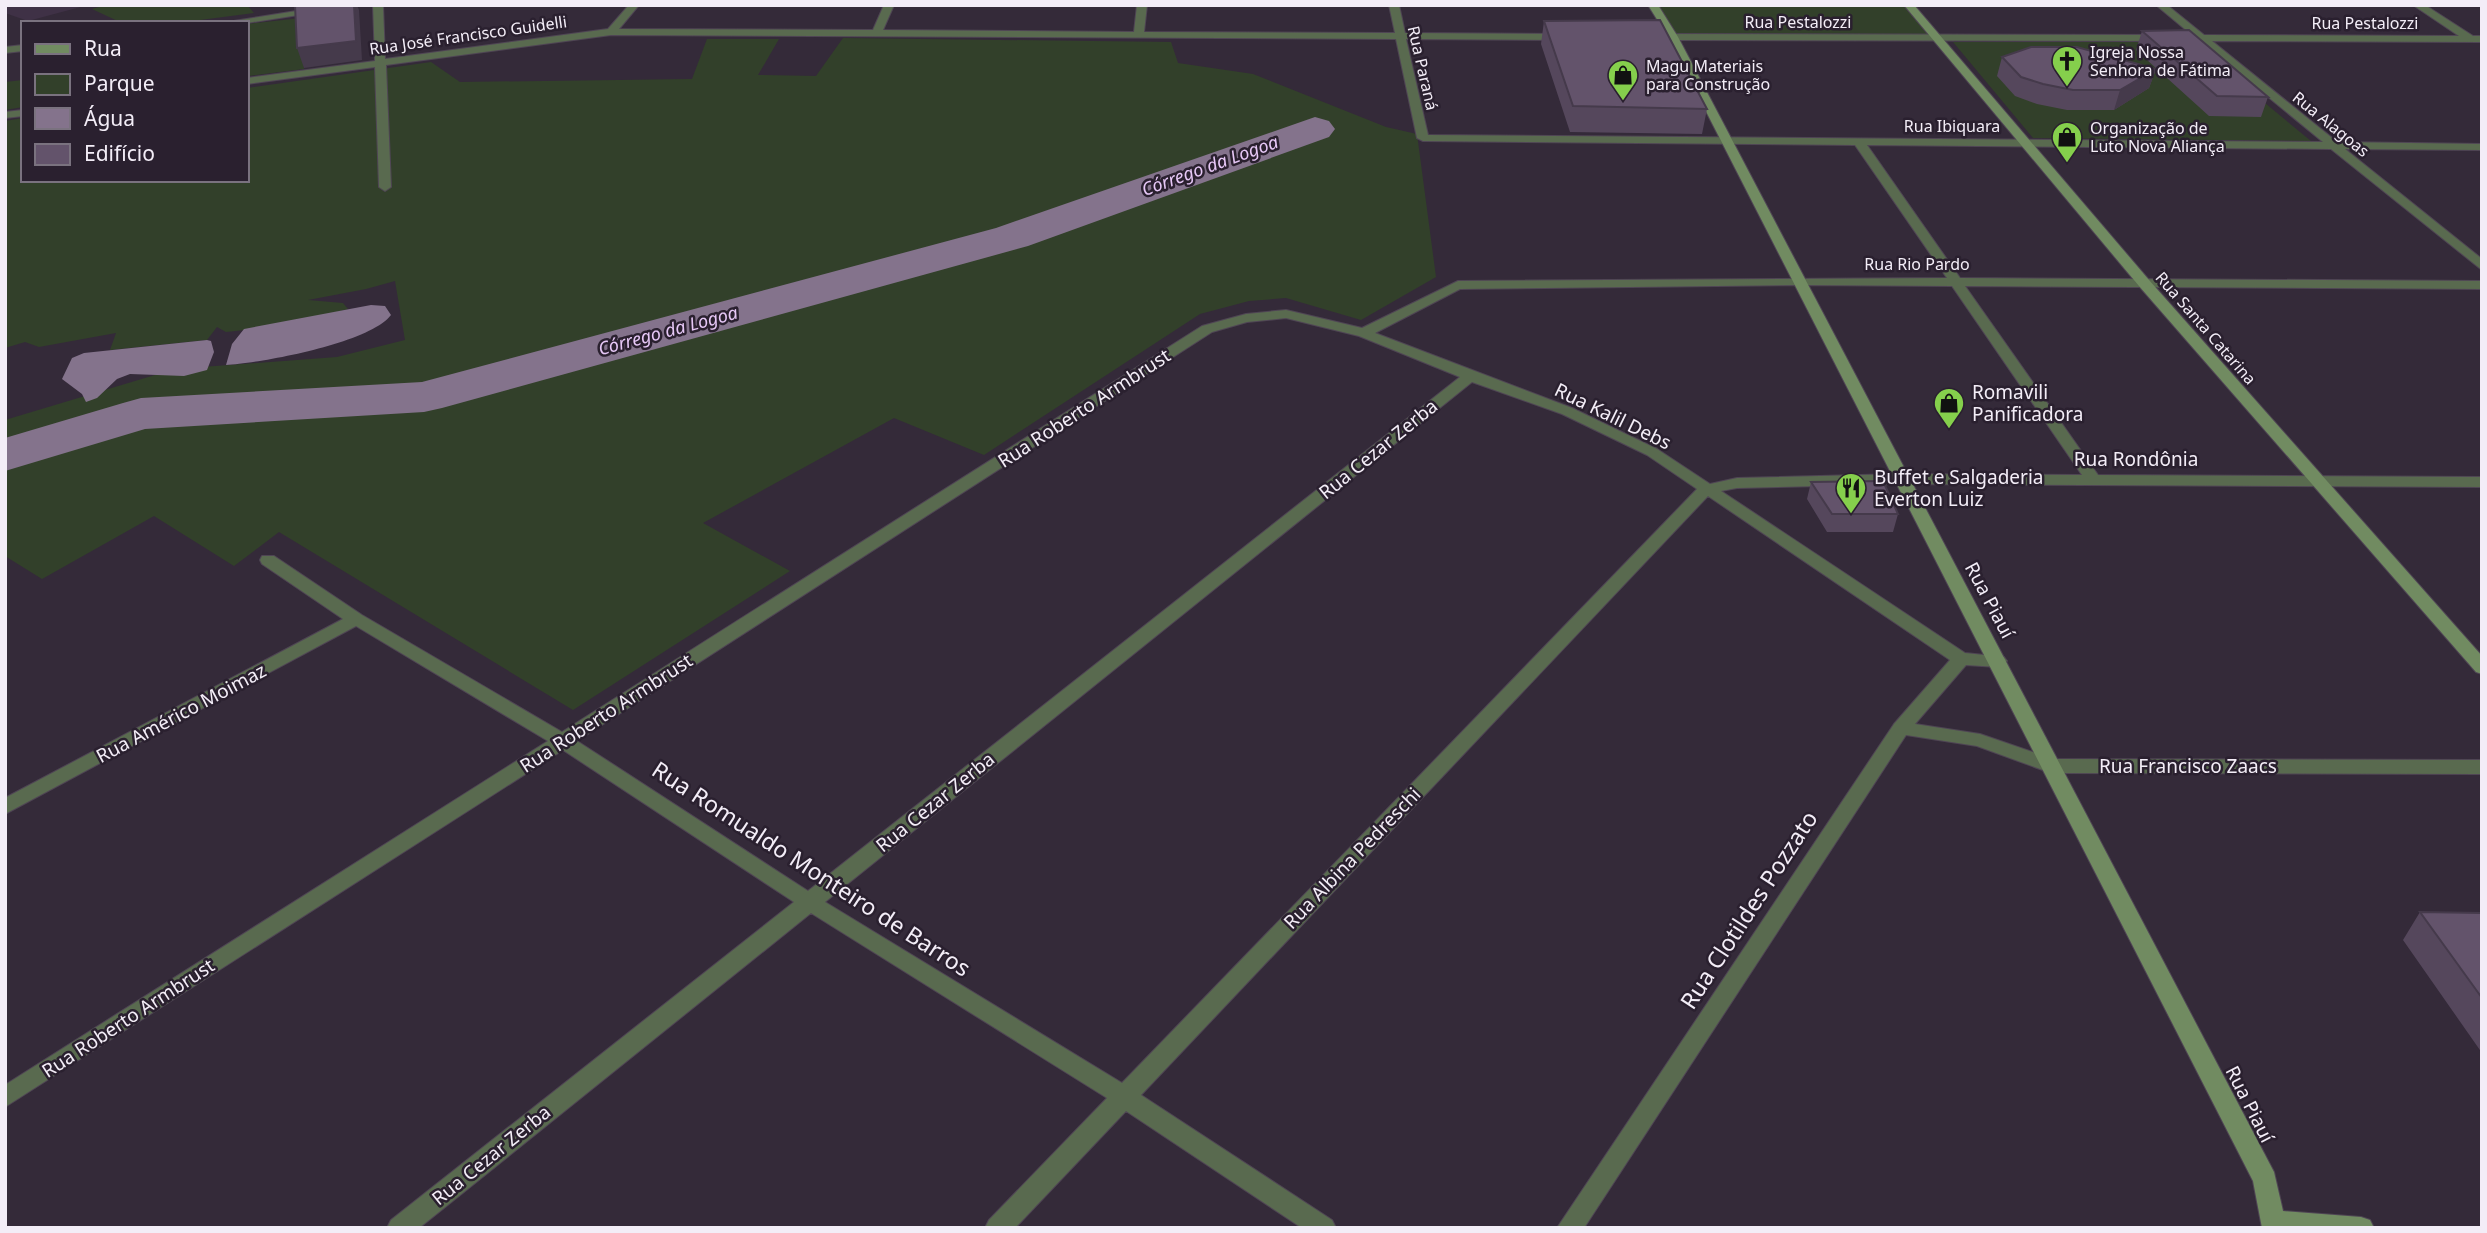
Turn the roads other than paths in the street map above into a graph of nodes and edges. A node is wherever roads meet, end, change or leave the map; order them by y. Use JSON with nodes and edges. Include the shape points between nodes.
{"nodes":[{"id":1,"x":357,"y":5,"type":"edge"},
{"id":2,"x":378,"y":5,"type":"edge"},
{"id":3,"x":634,"y":5,"type":"edge"},
{"id":4,"x":889,"y":5,"type":"edge"},
{"id":5,"x":1142,"y":5,"type":"edge"},
{"id":6,"x":1394,"y":5,"type":"edge"},
{"id":7,"x":1653,"y":5,"type":"edge"},
{"id":8,"x":1909,"y":5,"type":"edge"},
{"id":9,"x":2161,"y":5,"type":"edge"},
{"id":10,"x":2418,"y":5,"type":"edge"},
{"id":11,"x":241,"y":21,"type":"edge"},
{"id":12,"x":611,"y":32,"type":"junction"},
{"id":13,"x":876,"y":34,"type":"junction"},
{"id":14,"x":1139,"y":35,"type":"junction"},
{"id":15,"x":1399,"y":36,"type":"junction"},
{"id":16,"x":1577,"y":37,"type":"edge"},
{"id":17,"x":1646,"y":37,"type":"edge"},
{"id":18,"x":1673,"y":37,"type":"junction"},
{"id":19,"x":1938,"y":38,"type":"junction"},
{"id":20,"x":2200,"y":38,"type":"junction"},
{"id":21,"x":2476,"y":39,"type":"edge"},
{"id":22,"x":2482,"y":46,"type":"edge"},
{"id":23,"x":380,"y":62,"type":"junction"},
{"id":24,"x":248,"y":81,"type":"edge"},
{"id":25,"x":1423,"y":138,"type":"joint"},
{"id":26,"x":1727,"y":141,"type":"junction"},
{"id":27,"x":1859,"y":142,"type":"junction"},
{"id":28,"x":2026,"y":142,"type":"junction"},
{"id":29,"x":2334,"y":146,"type":"junction"},
{"id":30,"x":2482,"y":147,"type":"edge"},
{"id":31,"x":385,"y":187,"type":"dead end"},
{"id":32,"x":2482,"y":266,"type":"edge"},
{"id":33,"x":1799,"y":281,"type":"junction"},
{"id":34,"x":1956,"y":282,"type":"junction"},
{"id":35,"x":2144,"y":283,"type":"junction"},
{"id":36,"x":2482,"y":285,"type":"edge"},
{"id":37,"x":1207,"y":329,"type":"joint"},
{"id":38,"x":1364,"y":333,"type":"junction"},
{"id":39,"x":1469,"y":376,"type":"junction"},
{"id":40,"x":1902,"y":480,"type":"junction"},
{"id":41,"x":2093,"y":480,"type":"junction"},
{"id":42,"x":2316,"y":481,"type":"junction"},
{"id":43,"x":2482,"y":482,"type":"edge"},
{"id":44,"x":1706,"y":488,"type":"junction"},
{"id":45,"x":268,"y":560,"type":"dead end"},
{"id":46,"x":356,"y":619,"type":"junction"},
{"id":47,"x":1961,"y":659,"type":"junction"},
{"id":48,"x":1998,"y":661,"type":"junction"},
{"id":49,"x":2482,"y":668,"type":"edge"},
{"id":50,"x":1901,"y":728,"type":"junction"},
{"id":51,"x":563,"y":741,"type":"junction"},
{"id":52,"x":2051,"y":766,"type":"junction"},
{"id":53,"x":2482,"y":767,"type":"edge"},
{"id":54,"x":5,"y":807,"type":"edge"},
{"id":55,"x":809,"y":902,"type":"junction"},
{"id":56,"x":1124,"y":1096,"type":"junction"},
{"id":57,"x":5,"y":1097,"type":"edge"},
{"id":58,"x":2268,"y":1224,"type":"edge"},
{"id":59,"x":400,"y":1228,"type":"edge"},
{"id":60,"x":998,"y":1228,"type":"edge"},
{"id":61,"x":1323,"y":1228,"type":"edge"},
{"id":62,"x":1570,"y":1228,"type":"edge"},
{"id":63,"x":2361,"y":1228,"type":"edge"}],
"edges":[{"from":1,"to":11,"type":"street"},
{"from":2,"to":23,"type":"street"},
{"from":3,"to":12,"type":"street"},
{"from":4,"to":13,"type":"street"},
{"from":5,"to":14,"type":"street"},
{"from":6,"to":15,"type":"street","name":"Rua Paraná"},
{"from":7,"to":18,"type":"main road","name":"Rua Piauí"},
{"from":8,"to":19,"type":"main road","name":"Rua Santa Catarina"},
{"from":9,"to":20,"type":"street","name":"Rua Alagoas"},
{"from":10,"to":21,"type":"street"},
{"from":12,"to":13,"type":"street","name":"Rua José Francisco Guidelli"},
{"from":12,"to":23,"type":"street","name":"Rua José Francisco Guidelli"},
{"from":13,"to":14,"type":"street","name":"Rua José Francisco Guidelli"},
{"from":14,"to":15,"type":"street"},
{"from":15,"to":16,"type":"street"},
{"from":15,"to":25,"type":"street","name":"Rua Paraná"},
{"from":17,"to":18,"type":"street","name":"Rua Pestalozzi"},
{"from":18,"to":19,"type":"street","name":"Rua Pestalozzi"},
{"from":18,"to":26,"type":"main road","name":"Rua Piauí"},
{"from":19,"to":20,"type":"street","name":"Rua Pestalozzi"},
{"from":19,"to":28,"type":"main road","name":"Rua Santa Catarina"},
{"from":20,"to":21,"type":"street","name":"Rua Pestalozzi"},
{"from":20,"to":29,"type":"street","name":"Rua Alagoas"},
{"from":21,"to":22,"type":"street"},
{"from":23,"to":24,"type":"street","name":"Rua José Francisco Guidelli"},
{"from":23,"to":31,"type":"street"},
{"from":25,"to":26,"type":"street","name":"Rua Ibiquara"},
{"from":26,"to":27,"type":"street","name":"Rua Ibiquara"},
{"from":26,"to":33,"type":"main road","name":"Rua Piauí"},
{"from":27,"to":28,"type":"street","name":"Rua Ibiquara"},
{"from":27,"to":34,"type":"street"},
{"from":28,"to":29,"type":"street","name":"Rua Ibiquara"},
{"from":28,"to":35,"type":"main road","name":"Rua Santa Catarina"},
{"from":29,"to":30,"type":"street","name":"Rua Ibiquara"},
{"from":29,"to":32,"type":"street","name":"Rua Alagoas"},
{"from":33,"to":34,"type":"street","name":"Rua Rio Pardo"},
{"from":33,"to":38,"type":"street","name":"Rua Rio Pardo","via":[[1458,285]]},
{"from":33,"to":40,"type":"main road","name":"Rua Piauí"},
{"from":34,"to":35,"type":"street","name":"Rua Rio Pardo"},
{"from":34,"to":41,"type":"street"},
{"from":35,"to":36,"type":"street","name":"Rua Rio Pardo"},
{"from":35,"to":42,"type":"main road","name":"Rua Santa Catarina"},
{"from":37,"to":38,"type":"street","name":"Rua Kalil Debs","via":[[1246,317],[1286,314]]},
{"from":37,"to":51,"type":"street","name":"Rua Roberto Armbrust"},
{"from":38,"to":39,"type":"street","name":"Rua Kalil Debs"},
{"from":39,"to":44,"type":"street","name":"Rua Kalil Debs","via":[[1567,411],[1652,452]]},
{"from":39,"to":55,"type":"street","name":"Rua Cezar Zerba"},
{"from":40,"to":41,"type":"street","name":"Rua Rondônia"},
{"from":40,"to":44,"type":"street","name":"Rua Rondônia","via":[[1737,483]]},
{"from":40,"to":48,"type":"main road","name":"Rua Piauí"},
{"from":41,"to":42,"type":"street","name":"Rua Rondônia"},
{"from":42,"to":43,"type":"street","name":"Rua Rondônia"},
{"from":42,"to":49,"type":"main road","name":"Rua Santa Catarina"},
{"from":44,"to":47,"type":"street","name":"Rua Kalil Debs"},
{"from":44,"to":56,"type":"street","name":"Rua Albina Pedreschi"},
{"from":45,"to":46,"type":"street","name":"Rua Romualdo Monteiro de Barros"},
{"from":46,"to":51,"type":"street","name":"Rua Romualdo Monteiro de Barros"},
{"from":46,"to":54,"type":"street","name":"Rua Américo Moimaz"},
{"from":47,"to":48,"type":"street"},
{"from":47,"to":50,"type":"street","name":"Rua Clotildes Pozzato"},
{"from":48,"to":52,"type":"main road","name":"Rua Piauí"},
{"from":50,"to":52,"type":"street","name":"Rua Francisco Zaacs","via":[[1980,740]]},
{"from":50,"to":62,"type":"street","name":"Rua Clotildes Pozzato"},
{"from":51,"to":55,"type":"street","name":"Rua Romualdo Monteiro de Barros"},
{"from":51,"to":57,"type":"street","name":"Rua Roberto Armbrust"},
{"from":52,"to":53,"type":"street","name":"Rua Francisco Zaacs"},
{"from":52,"to":58,"type":"main road","name":"Rua Piauí","via":[[2265,1180]]},
{"from":55,"to":56,"type":"street","name":"Rua Romualdo Monteiro de Barros"},
{"from":55,"to":59,"type":"street","name":"Rua Cezar Zerba"},
{"from":56,"to":60,"type":"street","name":"Rua Albina Pedreschi"},
{"from":56,"to":61,"type":"street","name":"Rua Romualdo Monteiro de Barros"},
{"from":58,"to":63,"type":"main road"}]}
